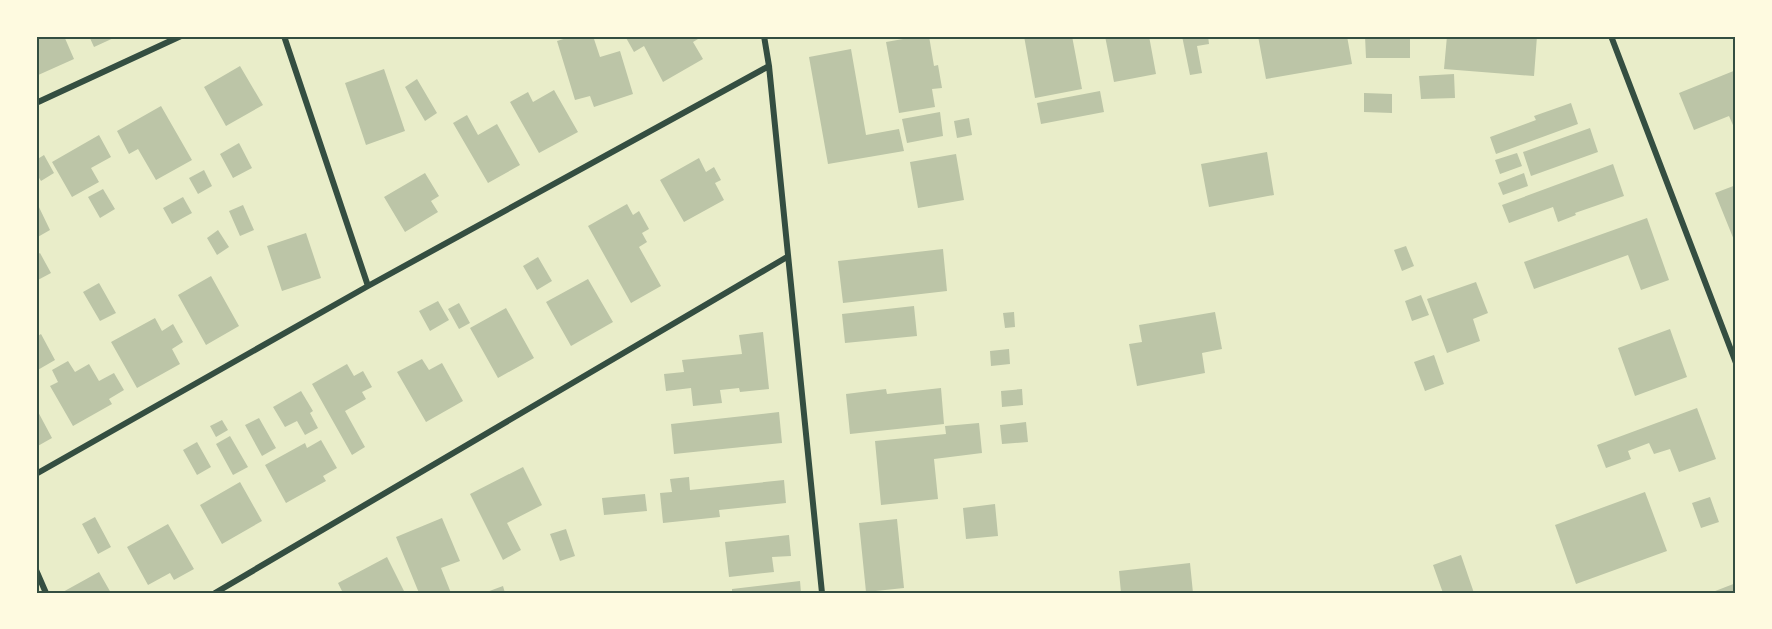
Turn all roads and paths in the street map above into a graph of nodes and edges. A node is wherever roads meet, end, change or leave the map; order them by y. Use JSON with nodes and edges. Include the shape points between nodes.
{"nodes":[{"id":1,"x":181,"y":36,"type":"edge"},
{"id":2,"x":284,"y":36,"type":"edge"},
{"id":3,"x":764,"y":36,"type":"edge"},
{"id":4,"x":1611,"y":36,"type":"edge"},
{"id":5,"x":769,"y":66,"type":"junction"},
{"id":6,"x":36,"y":103,"type":"edge"},
{"id":7,"x":788,"y":257,"type":"junction"},
{"id":8,"x":369,"y":286,"type":"junction"},
{"id":9,"x":1736,"y":363,"type":"edge"},
{"id":10,"x":36,"y":474,"type":"edge"},
{"id":11,"x":36,"y":570,"type":"edge"},
{"id":12,"x":46,"y":593,"type":"edge"},
{"id":13,"x":215,"y":593,"type":"edge"},
{"id":14,"x":822,"y":593,"type":"edge"}],
"edges":[{"from":1,"to":6,"type":"street"},
{"from":2,"to":8,"type":"street"},
{"from":3,"to":5,"type":"street"},
{"from":4,"to":9,"type":"street"},
{"from":5,"to":7,"type":"street"},
{"from":5,"to":8,"type":"street"},
{"from":7,"to":13,"type":"street"},
{"from":7,"to":14,"type":"street"},
{"from":8,"to":10,"type":"street"},
{"from":11,"to":12,"type":"street"}]}
